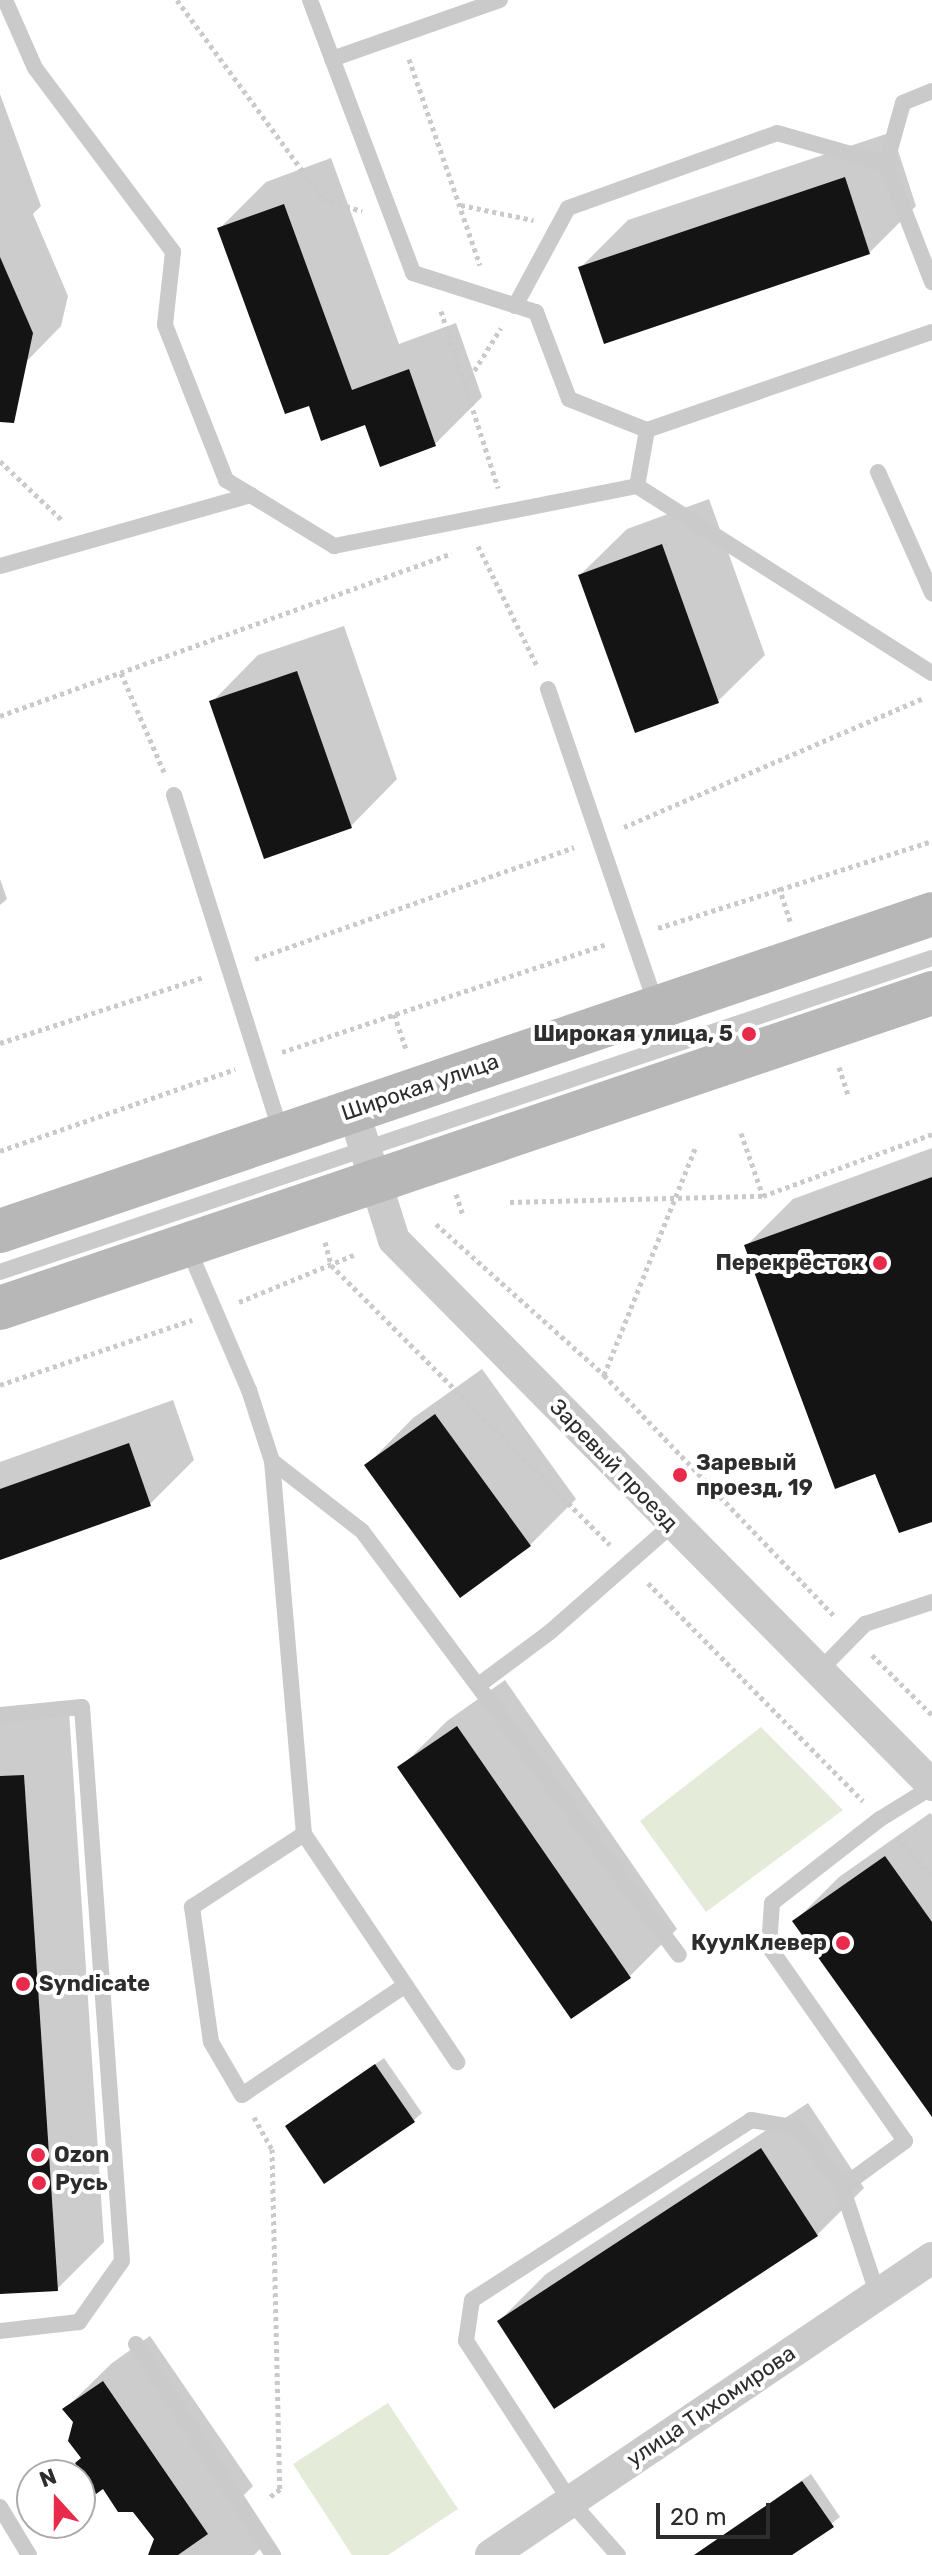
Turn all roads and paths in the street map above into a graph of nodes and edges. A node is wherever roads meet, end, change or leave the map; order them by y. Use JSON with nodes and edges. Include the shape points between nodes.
{"nodes":[{"id":1,"x":5,"y":0,"type":"edge"},
{"id":2,"x":177,"y":0,"type":"edge"},
{"id":3,"x":310,"y":0,"type":"edge"},
{"id":4,"x":500,"y":0,"type":"edge"},
{"id":5,"x":401,"y":35,"type":"junction"},
{"id":6,"x":332,"y":59,"type":"junction"},
{"id":7,"x":932,"y":91,"type":"edge"},
{"id":8,"x":886,"y":164,"type":"junction"},
{"id":9,"x":460,"y":205,"type":"junction"},
{"id":10,"x":393,"y":221,"type":"junction"},
{"id":11,"x":559,"y":225,"type":"junction"},
{"id":12,"x":430,"y":278,"type":"junction"},
{"id":13,"x":932,"y":282,"type":"edge"},
{"id":14,"x":492,"y":298,"type":"junction"},
{"id":15,"x":515,"y":306,"type":"junction"},
{"id":16,"x":932,"y":332,"type":"edge"},
{"id":17,"x":465,"y":385,"type":"junction"},
{"id":18,"x":647,"y":430,"type":"junction"},
{"id":19,"x":0,"y":461,"type":"edge"},
{"id":20,"x":878,"y":472,"type":"dead end"},
{"id":21,"x":637,"y":486,"type":"junction"},
{"id":22,"x":251,"y":495,"type":"junction"},
{"id":23,"x":506,"y":512,"type":"junction"},
{"id":24,"x":491,"y":539,"type":"dead end"},
{"id":25,"x":85,"y":541,"type":"junction"},
{"id":26,"x":477,"y":544,"type":"junction"},
{"id":27,"x":0,"y":566,"type":"edge"},
{"id":28,"x":932,"y":593,"type":"edge"},
{"id":29,"x":121,"y":673,"type":"junction"},
{"id":30,"x":932,"y":673,"type":"edge"},
{"id":31,"x":548,"y":689,"type":"joint"},
{"id":32,"x":932,"y":695,"type":"edge"},
{"id":33,"x":0,"y":716,"type":"edge"},
{"id":34,"x":174,"y":795,"type":"joint"},
{"id":35,"x":599,"y":838,"type":"junction"},
{"id":36,"x":932,"y":841,"type":"edge"},
{"id":37,"x":779,"y":887,"type":"junction"},
{"id":38,"x":932,"y":914,"type":"edge"},
{"id":39,"x":793,"y":931,"type":"dead end"},
{"id":40,"x":630,"y":937,"type":"junction"},
{"id":41,"x":932,"y":958,"type":"edge"},
{"id":42,"x":229,"y":968,"type":"junction"},
{"id":43,"x":932,"y":993,"type":"edge"},
{"id":44,"x":656,"y":1008,"type":"junction"},
{"id":45,"x":394,"y":1014,"type":"junction"},
{"id":46,"x":0,"y":1043,"type":"edge"},
{"id":47,"x":406,"y":1049,"type":"dead end"},
{"id":48,"x":259,"y":1060,"type":"junction"},
{"id":49,"x":837,"y":1063,"type":"dead end"},
{"id":50,"x":848,"y":1095,"type":"dead end"},
{"id":51,"x":741,"y":1133,"type":"dead end"},
{"id":52,"x":281,"y":1134,"type":"junction"},
{"id":53,"x":932,"y":1134,"type":"edge"},
{"id":54,"x":365,"y":1145,"type":"junction"},
{"id":55,"x":696,"y":1146,"type":"dead end"},
{"id":56,"x":0,"y":1151,"type":"edge"},
{"id":57,"x":454,"y":1188,"type":"dead end"},
{"id":58,"x":763,"y":1196,"type":"junction"},
{"id":59,"x":675,"y":1198,"type":"junction"},
{"id":60,"x":510,"y":1202,"type":"dead end"},
{"id":61,"x":463,"y":1216,"type":"dead end"},
{"id":62,"x":436,"y":1224,"type":"dead end"},
{"id":63,"x":0,"y":1231,"type":"edge"},
{"id":64,"x":186,"y":1243,"type":"junction"},
{"id":65,"x":356,"y":1254,"type":"dead end"},
{"id":66,"x":0,"y":1272,"type":"edge"},
{"id":67,"x":0,"y":1308,"type":"edge"},
{"id":68,"x":215,"y":1312,"type":"junction"},
{"id":69,"x":604,"y":1375,"type":"junction"},
{"id":70,"x":0,"y":1385,"type":"edge"},
{"id":71,"x":272,"y":1461,"type":"junction"},
{"id":72,"x":672,"y":1525,"type":"junction"},
{"id":73,"x":932,"y":1602,"type":"edge"},
{"id":74,"x":853,"y":1636,"type":"junction"},
{"id":75,"x":819,"y":1671,"type":"junction"},
{"id":76,"x":480,"y":1684,"type":"junction"},
{"id":77,"x":0,"y":1715,"type":"edge"},
{"id":78,"x":932,"y":1715,"type":"edge"},
{"id":79,"x":932,"y":1786,"type":"edge"},
{"id":80,"x":304,"y":1834,"type":"junction"},
{"id":81,"x":679,"y":1955,"type":"dead end"},
{"id":82,"x":406,"y":1985,"type":"junction"},
{"id":83,"x":457,"y":2062,"type":"dead end"},
{"id":84,"x":242,"y":2095,"type":"junction"},
{"id":85,"x":842,"y":2187,"type":"junction"},
{"id":86,"x":932,"y":2258,"type":"edge"},
{"id":87,"x":877,"y":2293,"type":"junction"},
{"id":88,"x":0,"y":2331,"type":"edge"},
{"id":89,"x":136,"y":2344,"type":"dead end"},
{"id":90,"x":571,"y":2502,"type":"junction"},
{"id":91,"x":0,"y":2507,"type":"edge"},
{"id":92,"x":246,"y":2514,"type":"junction"},
{"id":93,"x":29,"y":2555,"type":"edge"},
{"id":94,"x":273,"y":2555,"type":"edge"},
{"id":95,"x":491,"y":2555,"type":"edge"},
{"id":96,"x":618,"y":2555,"type":"edge"}],
"edges":[{"from":1,"to":22,"type":"lane","via":[[35,68],[173,252],[165,325],[226,480]]},
{"from":2,"to":10,"type":"path","via":[[323,199]]},
{"from":3,"to":6,"type":"lane"},
{"from":4,"to":5,"type":"lane"},
{"from":5,"to":6,"type":"lane"},
{"from":5,"to":9,"type":"path"},
{"from":6,"to":10,"type":"lane"},
{"from":7,"to":8,"type":"lane","via":[[903,103]]},
{"from":8,"to":11,"type":"lane","via":[[777,133],[568,208]]},
{"from":8,"to":13,"type":"lane"},
{"from":9,"to":11,"type":"path"},
{"from":9,"to":14,"type":"path"},
{"from":10,"to":12,"type":"lane","via":[[413,273]]},
{"from":11,"to":15,"type":"lane"},
{"from":12,"to":14,"type":"lane"},
{"from":12,"to":17,"type":"path"},
{"from":14,"to":15,"type":"lane"},
{"from":15,"to":17,"type":"path"},
{"from":15,"to":18,"type":"lane","via":[[536,312],[569,399]]},
{"from":16,"to":18,"type":"lane"},
{"from":17,"to":23,"type":"path"},
{"from":18,"to":21,"type":"lane"},
{"from":19,"to":25,"type":"path"},
{"from":20,"to":28,"type":"lane"},
{"from":21,"to":23,"type":"lane"},
{"from":21,"to":30,"type":"lane"},
{"from":22,"to":23,"type":"lane","via":[[334,546]]},
{"from":22,"to":25,"type":"lane"},
{"from":24,"to":26,"type":"path"},
{"from":25,"to":27,"type":"lane"},
{"from":26,"to":29,"type":"path"},
{"from":26,"to":31,"type":"path"},
{"from":29,"to":33,"type":"path"},
{"from":29,"to":34,"type":"path"},
{"from":31,"to":35,"type":"lane"},
{"from":32,"to":35,"type":"path"},
{"from":34,"to":42,"type":"lane"},
{"from":35,"to":40,"type":"lane"},
{"from":35,"to":42,"type":"path"},
{"from":36,"to":37,"type":"path"},
{"from":37,"to":39,"type":"path"},
{"from":37,"to":40,"type":"path"},
{"from":38,"to":44,"type":"main road","name":"Широкая улица"},
{"from":40,"to":44,"type":"lane"},
{"from":40,"to":45,"type":"path"},
{"from":41,"to":54,"type":"lane","name":"Широкая улица"},
{"from":42,"to":46,"type":"path"},
{"from":42,"to":48,"type":"lane"},
{"from":43,"to":54,"type":"main road","name":"Широкая улица"},
{"from":44,"to":54,"type":"main road","name":"Широкая улица"},
{"from":45,"to":47,"type":"path"},
{"from":45,"to":48,"type":"path"},
{"from":48,"to":52,"type":"lane"},
{"from":48,"to":56,"type":"path"},
{"from":49,"to":50,"type":"path"},
{"from":51,"to":58,"type":"path"},
{"from":52,"to":54,"type":"main road","name":"Широкая улица"},
{"from":52,"to":63,"type":"main road","name":"Широкая улица"},
{"from":53,"to":58,"type":"path"},
{"from":54,"to":64,"type":"main road","name":"Широкая улица"},
{"from":54,"to":66,"type":"lane","name":"Широкая улица"},
{"from":54,"to":72,"type":"street","name":"Заревый проезд","via":[[394,1240]]},
{"from":55,"to":59,"type":"path"},
{"from":57,"to":61,"type":"path"},
{"from":58,"to":59,"type":"path"},
{"from":59,"to":60,"type":"path"},
{"from":59,"to":69,"type":"path"},
{"from":62,"to":69,"type":"path"},
{"from":64,"to":67,"type":"main road","name":"Широкая улица"},
{"from":64,"to":68,"type":"lane"},
{"from":65,"to":68,"type":"path"},
{"from":68,"to":70,"type":"path"},
{"from":68,"to":71,"type":"lane"},
{"from":69,"to":74,"type":"path"},
{"from":71,"to":76,"type":"lane","via":[[362,1531]]},
{"from":71,"to":80,"type":"lane"},
{"from":72,"to":75,"type":"street","name":"Заревый проезд"},
{"from":72,"to":76,"type":"lane","via":[[550,1632]]},
{"from":73,"to":74,"type":"lane","via":[[865,1624]]},
{"from":74,"to":75,"type":"lane"},
{"from":74,"to":78,"type":"path"},
{"from":75,"to":79,"type":"street","name":"Заревый проезд"},
{"from":76,"to":81,"type":"lane"},
{"from":77,"to":88,"type":"lane","via":[[82,1707],[122,2261],[79,2322]]},
{"from":79,"to":85,"type":"lane","via":[[880,1819],[772,1903],[769,1947],[905,2141]]},
{"from":80,"to":82,"type":"lane"},
{"from":80,"to":84,"type":"lane","via":[[192,1907],[211,2042]]},
{"from":82,"to":83,"type":"lane"},
{"from":82,"to":84,"type":"lane"},
{"from":84,"to":92,"type":"path","via":[[272,2149],[280,2489]]},
{"from":85,"to":87,"type":"lane"},
{"from":85,"to":90,"type":"lane","via":[[799,2128],[751,2120],[472,2300],[466,2341]]},
{"from":86,"to":87,"type":"street","name":"улица Тихомирова"},
{"from":87,"to":90,"type":"street","name":"улица Тихомирова"},
{"from":89,"to":92,"type":"lane"},
{"from":90,"to":95,"type":"street","name":"улица Тихомирова"},
{"from":90,"to":96,"type":"lane"},
{"from":91,"to":93,"type":"lane"},
{"from":92,"to":94,"type":"lane"}]}
